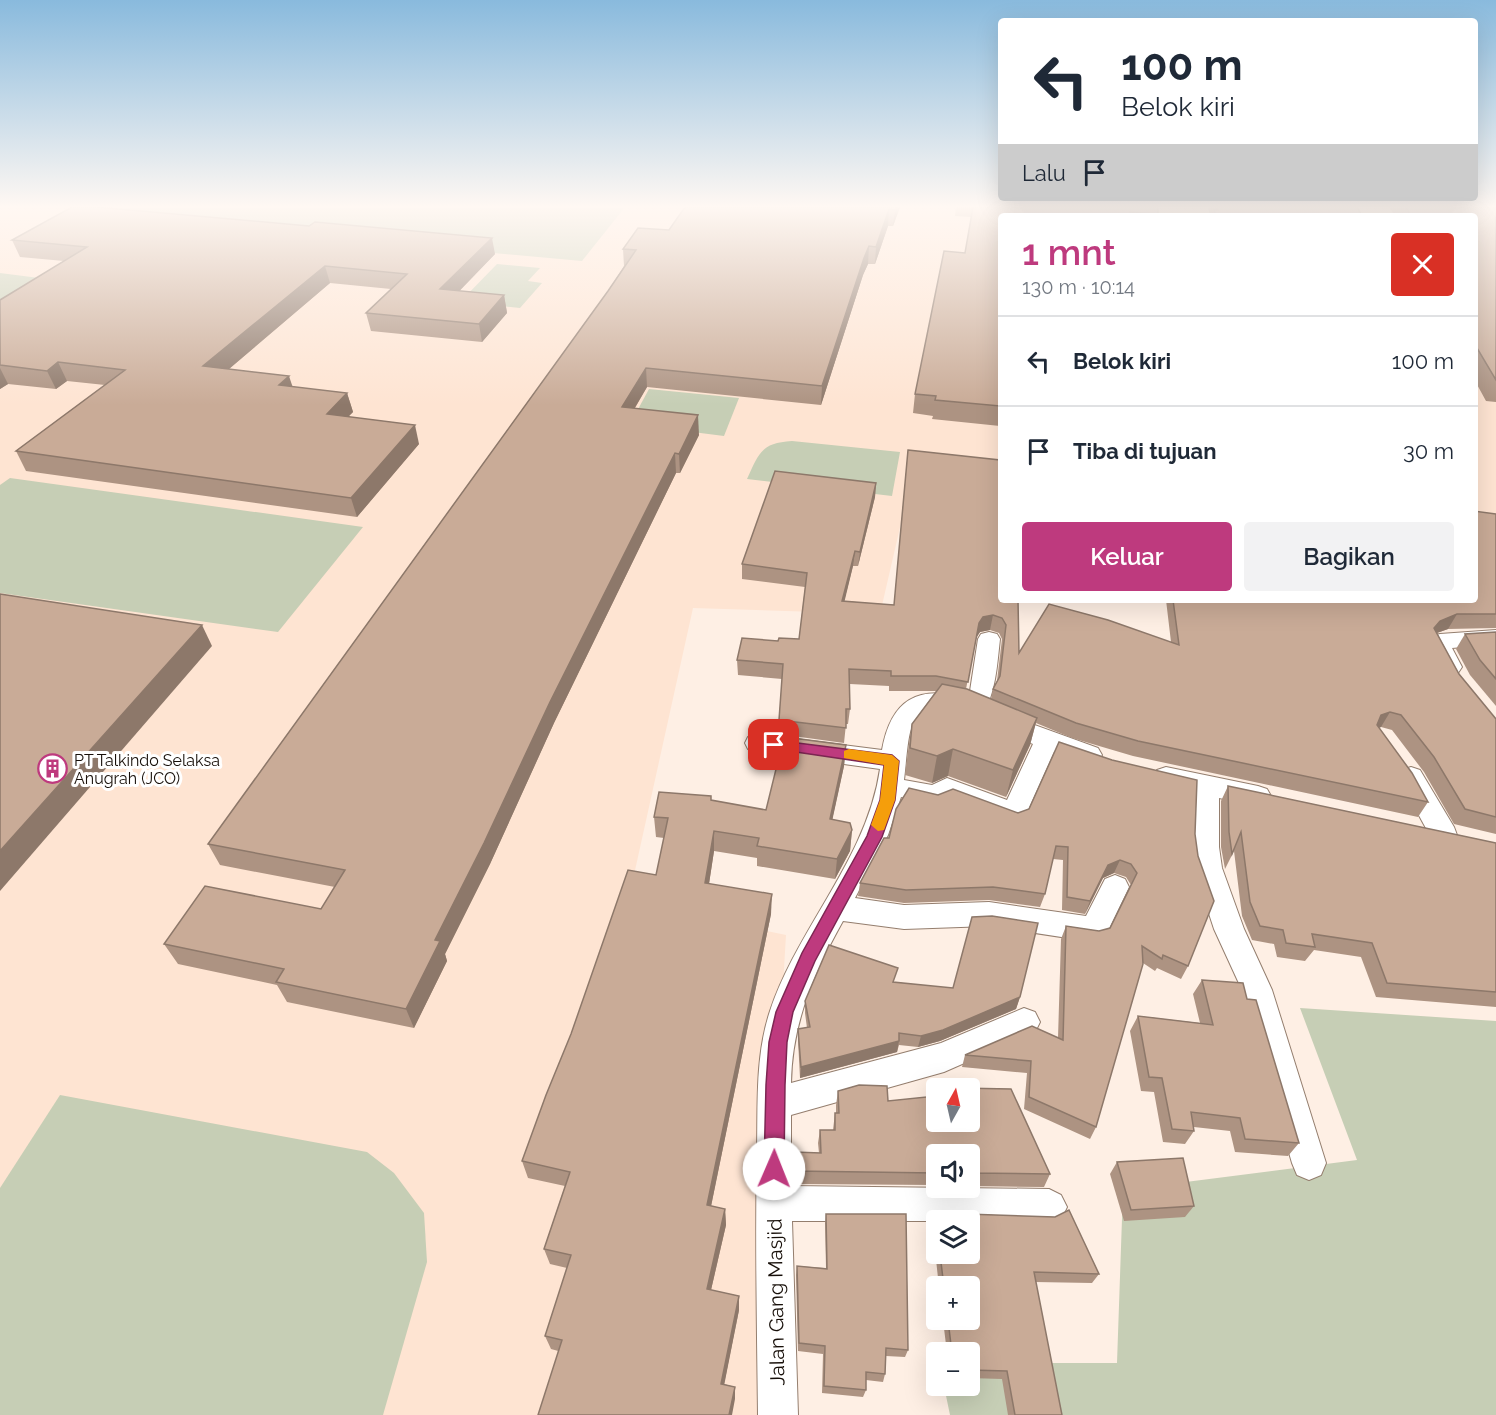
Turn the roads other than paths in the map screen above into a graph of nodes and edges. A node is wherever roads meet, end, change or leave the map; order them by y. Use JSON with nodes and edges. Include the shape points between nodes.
{"nodes":[{"id":1,"x":991,"y":626,"type":"edge"},
{"id":2,"x":1496,"y":638,"type":"edge"},
{"id":3,"x":1459,"y":681,"type":"edge"},
{"id":4,"x":973,"y":710,"type":"junction"},
{"id":5,"x":1047,"y":740,"type":"junction"},
{"id":6,"x":757,"y":743,"type":"dead end"},
{"id":7,"x":1395,"y":755,"type":"edge"},
{"id":8,"x":1113,"y":762,"type":"edge"},
{"id":9,"x":891,"y":772,"type":"junction"},
{"id":10,"x":1146,"y":772,"type":"edge"},
{"id":11,"x":1206,"y":785,"type":"junction"},
{"id":12,"x":1282,"y":801,"type":"edge"},
{"id":13,"x":1409,"y":828,"type":"edge"},
{"id":14,"x":1115,"y":886,"type":"dead end"},
{"id":15,"x":837,"y":908,"type":"junction"},
{"id":16,"x":1024,"y":1022,"type":"dead end"},
{"id":17,"x":775,"y":1103,"type":"junction"},
{"id":18,"x":1310,"y":1163,"type":"dead end"},
{"id":19,"x":774,"y":1203,"type":"junction"},
{"id":20,"x":1049,"y":1207,"type":"dead end"},
{"id":21,"x":778,"y":1415,"type":"edge"}],
"edges":[{"from":1,"to":4,"type":"street","via":[[982,691]]},
{"from":2,"to":3,"type":"street","via":[[1438,643]]},
{"from":4,"to":5,"type":"street","name":"Jalan Gang Masjid"},
{"from":4,"to":9,"type":"street","name":"Jalan Gang Masjid","via":[[942,700],[917,703],[902,719]]},
{"from":5,"to":8,"type":"street","name":"Jalan Gang Masjid"},
{"from":5,"to":9,"type":"street","via":[[1014,814],[947,788],[936,796]]},
{"from":6,"to":9,"type":"street"},
{"from":7,"to":13,"type":"street","via":[[1455,838]]},
{"from":9,"to":15,"type":"street","name":"Jalan Gang Masjid","via":[[885,807],[874,837]]},
{"from":10,"to":11,"type":"street"},
{"from":11,"to":12,"type":"street"},
{"from":11,"to":18,"type":"street","via":[[1208,868],[1229,929],[1257,990]]},
{"from":14,"to":15,"type":"street","via":[[1094,930],[989,914],[904,917]]},
{"from":15,"to":17,"type":"street","name":"Jalan Gang Masjid","via":[[794,985],[784,1012],[778,1042]]},
{"from":16,"to":17,"type":"street","via":[[944,1057]]},
{"from":17,"to":19,"type":"street","name":"Jalan Gang Masjid"},
{"from":19,"to":20,"type":"street"},
{"from":19,"to":21,"type":"street","name":"Jalan Gang Masjid"}]}
